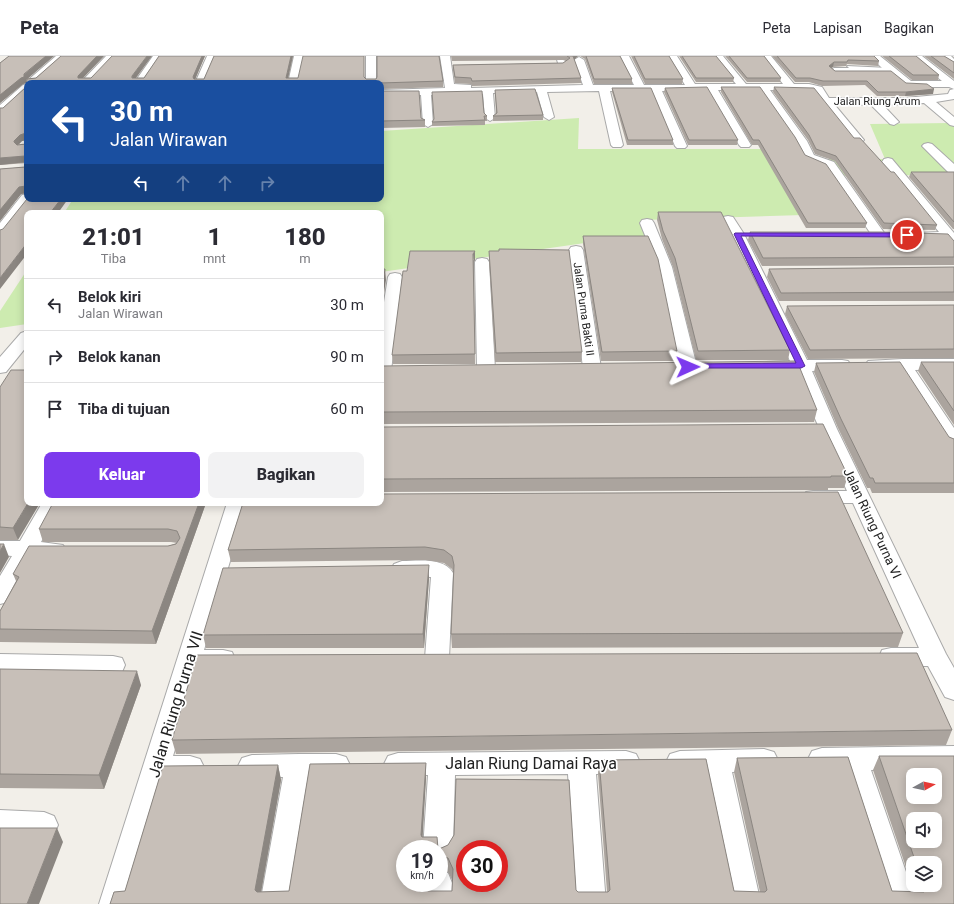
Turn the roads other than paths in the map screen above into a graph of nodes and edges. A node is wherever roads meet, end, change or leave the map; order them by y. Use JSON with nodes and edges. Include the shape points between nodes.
{"nodes":[{"id":1,"x":61,"y":56,"type":"edge"},
{"id":2,"x":111,"y":56,"type":"edge"},
{"id":3,"x":158,"y":56,"type":"edge"},
{"id":4,"x":212,"y":56,"type":"edge"},
{"id":5,"x":299,"y":56,"type":"edge"},
{"id":6,"x":371,"y":56,"type":"edge"},
{"id":7,"x":624,"y":56,"type":"edge"},
{"id":8,"x":672,"y":56,"type":"edge"},
{"id":9,"x":718,"y":56,"type":"edge"},
{"id":10,"x":766,"y":56,"type":"edge"},
{"id":11,"x":875,"y":56,"type":"edge"},
{"id":12,"x":916,"y":56,"type":"edge"},
{"id":13,"x":580,"y":60,"type":"dead end"},
{"id":14,"x":560,"y":61,"type":"edge"},
{"id":15,"x":448,"y":63,"type":"edge"},
{"id":16,"x":849,"y":67,"type":"edge"},
{"id":17,"x":890,"y":70,"type":"junction"},
{"id":18,"x":834,"y":71,"type":"edge"},
{"id":19,"x":566,"y":74,"type":"edge"},
{"id":20,"x":34,"y":80,"type":"edge"},
{"id":21,"x":88,"y":80,"type":"edge"},
{"id":22,"x":141,"y":80,"type":"edge"},
{"id":23,"x":201,"y":80,"type":"edge"},
{"id":24,"x":294,"y":80,"type":"edge"},
{"id":25,"x":371,"y":80,"type":"edge"},
{"id":26,"x":565,"y":85,"type":"edge"},
{"id":27,"x":791,"y":87,"type":"junction"},
{"id":28,"x":589,"y":88,"type":"junction"},
{"id":29,"x":641,"y":88,"type":"junction"},
{"id":30,"x":656,"y":88,"type":"junction"},
{"id":31,"x":692,"y":88,"type":"junction"},
{"id":32,"x":711,"y":88,"type":"junction"},
{"id":33,"x":744,"y":88,"type":"junction"},
{"id":34,"x":763,"y":88,"type":"junction"},
{"id":35,"x":604,"y":89,"type":"junction"},
{"id":36,"x":24,"y":90,"type":"edge"},
{"id":37,"x":541,"y":90,"type":"junction"},
{"id":38,"x":488,"y":91,"type":"junction"},
{"id":39,"x":953,"y":91,"type":"edge"},
{"id":40,"x":426,"y":92,"type":"junction"},
{"id":41,"x":384,"y":93,"type":"edge"},
{"id":42,"x":0,"y":98,"type":"edge"},
{"id":43,"x":14,"y":98,"type":"junction"},
{"id":44,"x":24,"y":98,"type":"edge"},
{"id":45,"x":826,"y":101,"type":"junction"},
{"id":46,"x":873,"y":101,"type":"junction"},
{"id":47,"x":928,"y":101,"type":"junction"},
{"id":48,"x":0,"y":111,"type":"edge"},
{"id":49,"x":549,"y":117,"type":"dead end"},
{"id":50,"x":490,"y":118,"type":"dead end"},
{"id":51,"x":894,"y":122,"type":"dead end"},
{"id":52,"x":954,"y":123,"type":"edge"},
{"id":53,"x":428,"y":124,"type":"dead end"},
{"id":54,"x":858,"y":140,"type":"edge"},
{"id":55,"x":617,"y":145,"type":"dead end"},
{"id":56,"x":745,"y":145,"type":"dead end"},
{"id":57,"x":681,"y":146,"type":"dead end"},
{"id":58,"x":928,"y":146,"type":"dead end"},
{"id":59,"x":888,"y":162,"type":"dead end"},
{"id":60,"x":954,"y":171,"type":"edge"},
{"id":61,"x":24,"y":202,"type":"edge"},
{"id":62,"x":728,"y":220,"type":"dead end"},
{"id":63,"x":647,"y":223,"type":"dead end"},
{"id":64,"x":0,"y":232,"type":"edge"},
{"id":65,"x":737,"y":234,"type":"junction"},
{"id":66,"x":753,"y":234,"type":"edge"},
{"id":67,"x":862,"y":234,"type":"edge"},
{"id":68,"x":878,"y":234,"type":"junction"},
{"id":69,"x":892,"y":235,"type":"edge"},
{"id":70,"x":907,"y":235,"type":"edge"},
{"id":71,"x":952,"y":237,"type":"edge"},
{"id":72,"x":576,"y":250,"type":"dead end"},
{"id":73,"x":482,"y":262,"type":"dead end"},
{"id":74,"x":754,"y":272,"type":"junction"},
{"id":75,"x":770,"y":272,"type":"edge"},
{"id":76,"x":395,"y":276,"type":"dead end"},
{"id":77,"x":772,"y":308,"type":"junction"},
{"id":78,"x":788,"y":308,"type":"edge"},
{"id":79,"x":24,"y":341,"type":"edge"},
{"id":80,"x":24,"y":360,"type":"edge"},
{"id":81,"x":903,"y":364,"type":"junction"},
{"id":82,"x":954,"y":364,"type":"edge"},
{"id":83,"x":756,"y":366,"type":"edge"},
{"id":84,"x":801,"y":366,"type":"junction"},
{"id":85,"x":689,"y":367,"type":"edge"},
{"id":86,"x":592,"y":368,"type":"edge"},
{"id":87,"x":6,"y":369,"type":"edge"},
{"id":88,"x":485,"y":369,"type":"edge"},
{"id":89,"x":387,"y":370,"type":"edge"},
{"id":90,"x":954,"y":442,"type":"edge"},
{"id":91,"x":797,"y":497,"type":"edge"},
{"id":92,"x":861,"y":497,"type":"junction"},
{"id":93,"x":50,"y":506,"type":"edge"},
{"id":94,"x":237,"y":506,"type":"edge"},
{"id":95,"x":0,"y":548,"type":"edge"},
{"id":96,"x":27,"y":550,"type":"junction"},
{"id":97,"x":75,"y":550,"type":"edge"},
{"id":98,"x":379,"y":570,"type":"edge"},
{"id":99,"x":0,"y":596,"type":"edge"},
{"id":100,"x":868,"y":657,"type":"edge"},
{"id":101,"x":935,"y":657,"type":"junction"},
{"id":102,"x":244,"y":658,"type":"edge"},
{"id":103,"x":414,"y":658,"type":"edge"},
{"id":104,"x":189,"y":659,"type":"junction"},
{"id":105,"x":0,"y":663,"type":"edge"},
{"id":106,"x":113,"y":665,"type":"dead end"},
{"id":107,"x":952,"y":682,"type":"edge"},
{"id":108,"x":954,"y":757,"type":"edge"},
{"id":109,"x":854,"y":758,"type":"junction"},
{"id":110,"x":581,"y":762,"type":"junction"},
{"id":111,"x":716,"y":762,"type":"junction"},
{"id":112,"x":442,"y":763,"type":"junction"},
{"id":113,"x":299,"y":765,"type":"junction"},
{"id":114,"x":156,"y":768,"type":"junction"},
{"id":115,"x":0,"y":823,"type":"edge"},
{"id":116,"x":44,"y":825,"type":"dead end"},
{"id":117,"x":438,"y":840,"type":"edge"},
{"id":118,"x":437,"y":892,"type":"edge"},
{"id":119,"x":114,"y":904,"type":"edge"},
{"id":120,"x":275,"y":904,"type":"edge"},
{"id":121,"x":436,"y":904,"type":"edge"},
{"id":122,"x":591,"y":904,"type":"edge"},
{"id":123,"x":746,"y":904,"type":"edge"},
{"id":124,"x":902,"y":904,"type":"edge"}],
"edges":[{"from":1,"to":20,"type":"street"},
{"from":2,"to":21,"type":"street"},
{"from":3,"to":22,"type":"street"},
{"from":4,"to":23,"type":"street"},
{"from":5,"to":24,"type":"street"},
{"from":6,"to":25,"type":"street"},
{"from":7,"to":29,"type":"street"},
{"from":8,"to":31,"type":"street"},
{"from":9,"to":33,"type":"street"},
{"from":10,"to":27,"type":"street"},
{"from":11,"to":17,"type":"street"},
{"from":12,"to":39,"type":"street"},
{"from":13,"to":28,"type":"street"},
{"from":14,"to":19,"type":"street"},
{"from":15,"to":26,"type":"street","via":[[450,88]]},
{"from":16,"to":17,"type":"lane"},
{"from":17,"to":18,"type":"street"},
{"from":17,"to":39,"type":"street","via":[[909,84]]},
{"from":27,"to":34,"type":"street","name":"Jalan Riung Arum"},
{"from":27,"to":45,"type":"street","name":"Jalan Riung Arum","via":[[818,89]]},
{"from":28,"to":35,"type":"street","name":"Jalan Riung Arum"},
{"from":28,"to":37,"type":"street","name":"Jalan Riung Arum"},
{"from":29,"to":30,"type":"street","name":"Jalan Riung Arum"},
{"from":29,"to":35,"type":"street","name":"Jalan Riung Arum"},
{"from":30,"to":31,"type":"street","name":"Jalan Riung Arum"},
{"from":30,"to":57,"type":"street"},
{"from":31,"to":32,"type":"street","name":"Jalan Riung Arum"},
{"from":32,"to":33,"type":"street","name":"Jalan Riung Arum"},
{"from":32,"to":56,"type":"street"},
{"from":33,"to":34,"type":"street","name":"Jalan Riung Arum"},
{"from":34,"to":68,"type":"street","via":[[801,141],[809,157],[830,165]]},
{"from":35,"to":55,"type":"street"},
{"from":36,"to":43,"type":"street"},
{"from":37,"to":38,"type":"street","name":"Jalan Riung Arum"},
{"from":37,"to":49,"type":"street"},
{"from":38,"to":40,"type":"street","name":"Jalan Riung Arum"},
{"from":38,"to":50,"type":"street"},
{"from":39,"to":47,"type":"street","name":"Jalan Riung Arum"},
{"from":40,"to":41,"type":"street","name":"Jalan Riung Arum"},
{"from":40,"to":53,"type":"street"},
{"from":42,"to":43,"type":"street"},
{"from":43,"to":44,"type":"street"},
{"from":43,"to":48,"type":"street"},
{"from":45,"to":46,"type":"street","name":"Jalan Riung Arum"},
{"from":45,"to":54,"type":"street"},
{"from":46,"to":47,"type":"street","name":"Jalan Riung Arum"},
{"from":46,"to":51,"type":"street"},
{"from":47,"to":52,"type":"street"},
{"from":58,"to":60,"type":"street"},
{"from":59,"to":71,"type":"street"},
{"from":61,"to":64,"type":"street"},
{"from":62,"to":65,"type":"street","name":"Jalan Riung Purna VI"},
{"from":63,"to":85,"type":"street","via":[[665,267]]},
{"from":65,"to":66,"type":"street"},
{"from":65,"to":74,"type":"street","name":"Jalan Riung Purna VI"},
{"from":67,"to":68,"type":"street"},
{"from":68,"to":69,"type":"street"},
{"from":70,"to":71,"type":"street"},
{"from":72,"to":86,"type":"street","name":"Jalan Purna Bakti II"},
{"from":73,"to":88,"type":"street"},
{"from":74,"to":75,"type":"street"},
{"from":74,"to":77,"type":"street","name":"Jalan Riung Purna VI"},
{"from":76,"to":89,"type":"street"},
{"from":77,"to":78,"type":"street"},
{"from":77,"to":84,"type":"street","name":"Jalan Riung Purna VI"},
{"from":79,"to":87,"type":"street"},
{"from":80,"to":87,"type":"street"},
{"from":81,"to":82,"type":"street"},
{"from":81,"to":84,"type":"street"},
{"from":81,"to":90,"type":"street"},
{"from":83,"to":84,"type":"street"},
{"from":84,"to":92,"type":"street","name":"Jalan Riung Purna VI","via":[[820,429]]},
{"from":91,"to":92,"type":"street"},
{"from":92,"to":101,"type":"street","name":"Jalan Riung Purna VI"},
{"from":93,"to":96,"type":"street"},
{"from":94,"to":104,"type":"street","name":"Jalan Riung Purna VII","via":[[228,572]]},
{"from":95,"to":96,"type":"street"},
{"from":96,"to":97,"type":"street"},
{"from":96,"to":99,"type":"street"},
{"from":98,"to":103,"type":"street","via":[[426,569],[442,573],[448,658]]},
{"from":100,"to":101,"type":"street"},
{"from":101,"to":107,"type":"street","name":"Jalan Riung Purna VI"},
{"from":102,"to":104,"type":"street"},
{"from":104,"to":114,"type":"street","name":"Jalan Riung Purna VII"},
{"from":105,"to":106,"type":"street"},
{"from":108,"to":109,"type":"street","name":"Jalan Riung Damai Raya"},
{"from":109,"to":111,"type":"street","name":"Jalan Riung Damai Raya"},
{"from":109,"to":124,"type":"street"},
{"from":110,"to":111,"type":"street","name":"Jalan Riung Damai Raya"},
{"from":110,"to":112,"type":"street","name":"Jalan Riung Damai Raya"},
{"from":110,"to":122,"type":"street"},
{"from":111,"to":123,"type":"street"},
{"from":112,"to":113,"type":"street","name":"Jalan Riung Damai Raya"},
{"from":112,"to":117,"type":"street"},
{"from":113,"to":114,"type":"street","name":"Jalan Riung Damai Raya"},
{"from":113,"to":120,"type":"street"},
{"from":114,"to":119,"type":"street","name":"Jalan Riung Purna VII"},
{"from":115,"to":116,"type":"street"},
{"from":118,"to":121,"type":"street"}]}
